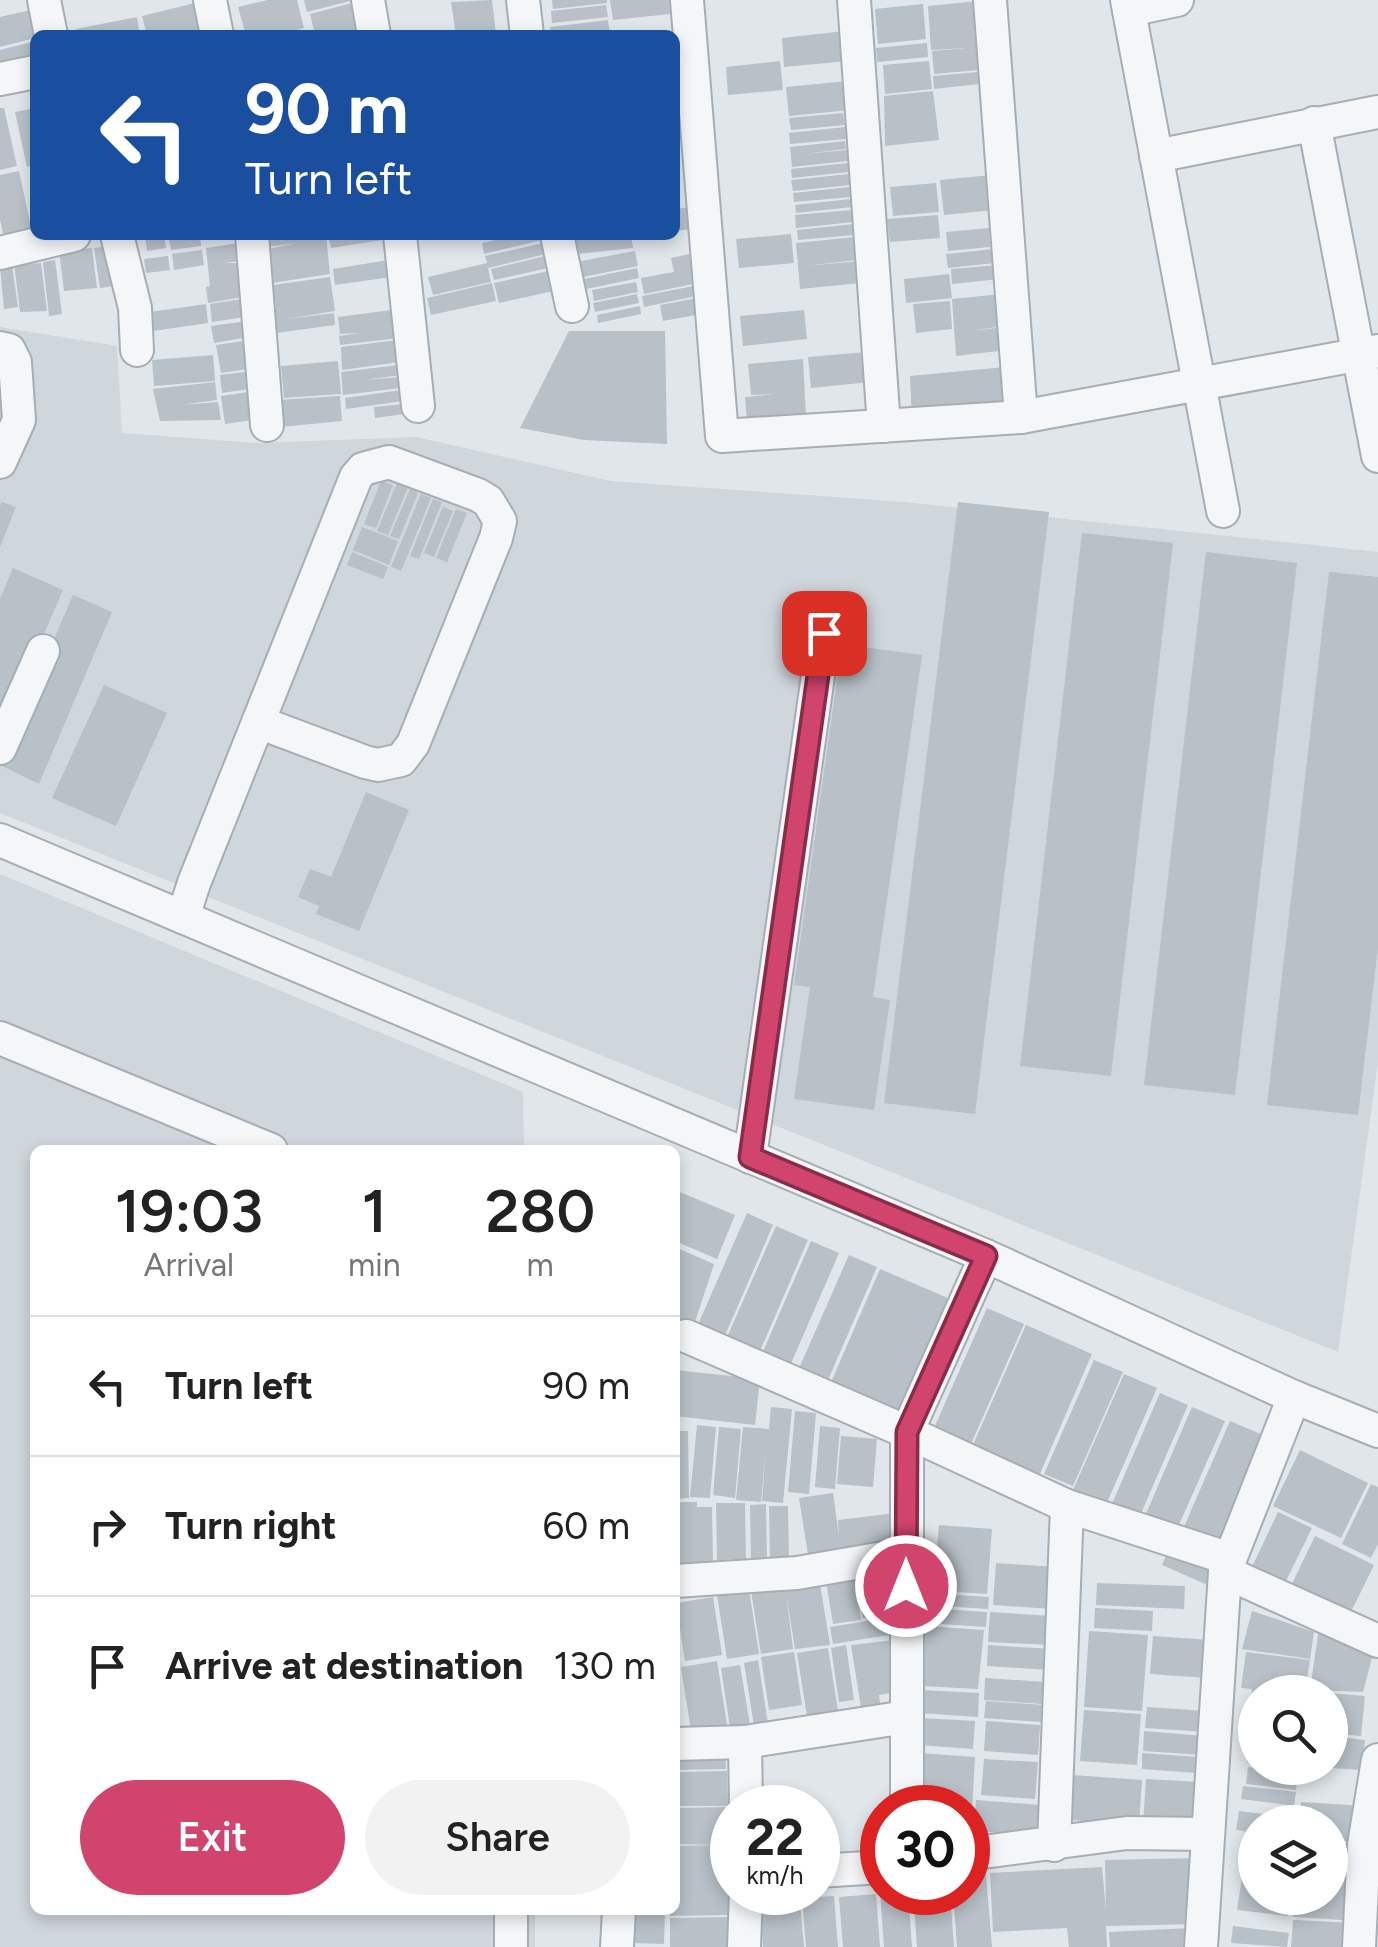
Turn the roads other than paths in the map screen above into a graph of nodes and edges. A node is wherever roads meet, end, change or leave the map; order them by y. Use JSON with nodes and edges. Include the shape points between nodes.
{"nodes":[{"id":1,"x":44,"y":0,"type":"edge"},
{"id":2,"x":210,"y":0,"type":"edge"},
{"id":3,"x":368,"y":0,"type":"edge"},
{"id":4,"x":523,"y":0,"type":"edge"},
{"id":5,"x":687,"y":0,"type":"edge"},
{"id":6,"x":854,"y":0,"type":"edge"},
{"id":7,"x":990,"y":0,"type":"edge"},
{"id":8,"x":1176,"y":0,"type":"edge"},
{"id":9,"x":1128,"y":5,"type":"edge"},
{"id":10,"x":50,"y":30,"type":"edge"},
{"id":11,"x":216,"y":30,"type":"edge"},
{"id":12,"x":373,"y":30,"type":"edge"},
{"id":13,"x":526,"y":30,"type":"edge"},
{"id":14,"x":30,"y":73,"type":"edge"},
{"id":15,"x":0,"y":79,"type":"edge"},
{"id":16,"x":1378,"y":112,"type":"edge"},
{"id":17,"x":1314,"y":124,"type":"junction"},
{"id":18,"x":1156,"y":156,"type":"junction"},
{"id":19,"x":53,"y":240,"type":"edge"},
{"id":20,"x":119,"y":240,"type":"edge"},
{"id":21,"x":252,"y":240,"type":"edge"},
{"id":22,"x":401,"y":240,"type":"edge"},
{"id":23,"x":558,"y":240,"type":"edge"},
{"id":24,"x":0,"y":253,"type":"edge"},
{"id":25,"x":572,"y":306,"type":"dead end"},
{"id":26,"x":0,"y":348,"type":"edge"},
{"id":27,"x":136,"y":350,"type":"dead end"},
{"id":28,"x":1368,"y":353,"type":"edge"},
{"id":29,"x":1200,"y":386,"type":"junction"},
{"id":30,"x":418,"y":406,"type":"dead end"},
{"id":31,"x":1022,"y":417,"type":"junction"},
{"id":32,"x":268,"y":426,"type":"dead end"},
{"id":33,"x":884,"y":426,"type":"junction"},
{"id":34,"x":1378,"y":456,"type":"edge"},
{"id":35,"x":0,"y":462,"type":"edge"},
{"id":36,"x":1223,"y":511,"type":"dead end"},
{"id":37,"x":824,"y":633,"type":"dead end"},
{"id":38,"x":43,"y":651,"type":"dead end"},
{"id":39,"x":258,"y":722,"type":"junction"},
{"id":40,"x":0,"y":748,"type":"edge"},
{"id":41,"x":0,"y":840,"type":"edge"},
{"id":42,"x":183,"y":917,"type":"junction"},
{"id":43,"x":0,"y":1038,"type":"edge"},
{"id":44,"x":259,"y":1145,"type":"edge"},
{"id":45,"x":750,"y":1157,"type":"junction"},
{"id":46,"x":986,"y":1256,"type":"junction"},
{"id":47,"x":686,"y":1336,"type":"dead end"},
{"id":48,"x":1294,"y":1397,"type":"junction"},
{"id":49,"x":1378,"y":1430,"type":"edge"},
{"id":50,"x":907,"y":1432,"type":"junction"},
{"id":51,"x":1067,"y":1506,"type":"junction"},
{"id":52,"x":906,"y":1554,"type":"junction"},
{"id":53,"x":1228,"y":1565,"type":"junction"},
{"id":54,"x":680,"y":1581,"type":"edge"},
{"id":55,"x":1378,"y":1641,"type":"edge"},
{"id":56,"x":906,"y":1717,"type":"junction"},
{"id":57,"x":745,"y":1742,"type":"junction"},
{"id":58,"x":680,"y":1744,"type":"edge"},
{"id":59,"x":1378,"y":1760,"type":"edge"},
{"id":60,"x":746,"y":1785,"type":"edge"},
{"id":61,"x":907,"y":1785,"type":"edge"},
{"id":62,"x":1208,"y":1834,"type":"junction"},
{"id":63,"x":1054,"y":1845,"type":"junction"},
{"id":64,"x":990,"y":1852,"type":"edge"},
{"id":65,"x":511,"y":1915,"type":"edge"},
{"id":66,"x":619,"y":1915,"type":"edge"},
{"id":67,"x":745,"y":1915,"type":"edge"},
{"id":68,"x":511,"y":1947,"type":"edge"},
{"id":69,"x":618,"y":1947,"type":"edge"},
{"id":70,"x":744,"y":1947,"type":"edge"},
{"id":71,"x":1201,"y":1947,"type":"edge"},
{"id":72,"x":1359,"y":1947,"type":"edge"}],
"edges":[{"from":1,"to":10,"type":"street"},
{"from":2,"to":11,"type":"street"},
{"from":3,"to":12,"type":"street"},
{"from":4,"to":13,"type":"street"},
{"from":5,"to":33,"type":"street","via":[[722,436]]},
{"from":6,"to":33,"type":"street"},
{"from":7,"to":31,"type":"street"},
{"from":8,"to":9,"type":"street"},
{"from":9,"to":18,"type":"street"},
{"from":14,"to":15,"type":"street"},
{"from":16,"to":17,"type":"street"},
{"from":17,"to":18,"type":"street"},
{"from":17,"to":28,"type":"street"},
{"from":18,"to":29,"type":"street"},
{"from":19,"to":24,"type":"street"},
{"from":20,"to":27,"type":"street","via":[[135,308]]},
{"from":21,"to":32,"type":"street"},
{"from":22,"to":30,"type":"street"},
{"from":23,"to":25,"type":"street"},
{"from":26,"to":35,"type":"street","via":[[14,362],[19,420]]},
{"from":28,"to":29,"type":"street"},
{"from":28,"to":34,"type":"street"},
{"from":29,"to":31,"type":"street"},
{"from":29,"to":36,"type":"street"},
{"from":31,"to":33,"type":"street"},
{"from":37,"to":45,"type":"street"},
{"from":38,"to":40,"type":"street"},
{"from":39,"to":39,"type":"street","via":[[363,470],[389,462],[488,501],[500,522],[496,538],[414,744],[401,760],[365,762]]},
{"from":39,"to":42,"type":"street"},
{"from":41,"to":42,"type":"street"},
{"from":42,"to":45,"type":"street"},
{"from":43,"to":44,"type":"street"},
{"from":45,"to":46,"type":"street"},
{"from":46,"to":48,"type":"street"},
{"from":46,"to":50,"type":"street"},
{"from":47,"to":50,"type":"street"},
{"from":48,"to":49,"type":"street"},
{"from":48,"to":53,"type":"street"},
{"from":50,"to":51,"type":"street"},
{"from":50,"to":52,"type":"street"},
{"from":51,"to":53,"type":"street"},
{"from":51,"to":63,"type":"street"},
{"from":52,"to":54,"type":"street","via":[[797,1573]]},
{"from":52,"to":56,"type":"street"},
{"from":53,"to":55,"type":"street"},
{"from":53,"to":62,"type":"street"},
{"from":56,"to":57,"type":"street"},
{"from":56,"to":61,"type":"street"},
{"from":57,"to":58,"type":"street"},
{"from":57,"to":60,"type":"street"},
{"from":59,"to":72,"type":"street","via":[[1364,1845]]},
{"from":62,"to":63,"type":"street","via":[[1127,1833]]},
{"from":62,"to":71,"type":"street"},
{"from":63,"to":64,"type":"street"},
{"from":65,"to":68,"type":"street"},
{"from":66,"to":69,"type":"street"},
{"from":67,"to":70,"type":"street"}]}
